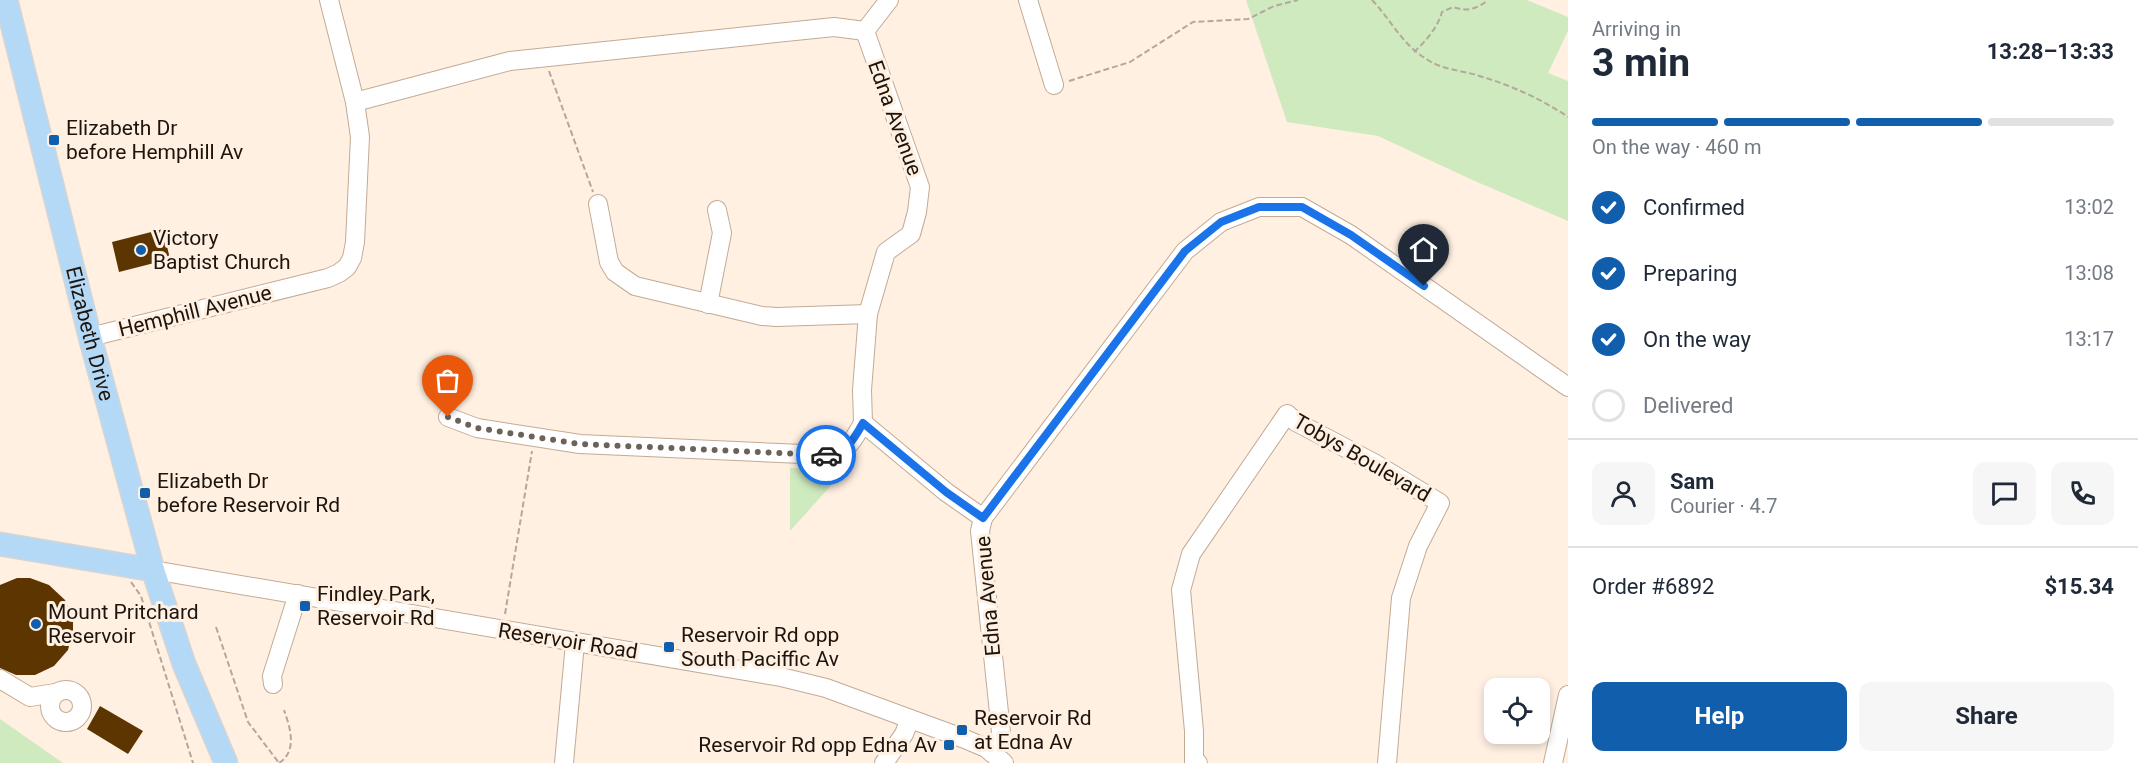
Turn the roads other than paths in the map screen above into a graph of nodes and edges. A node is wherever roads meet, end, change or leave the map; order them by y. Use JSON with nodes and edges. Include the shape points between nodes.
{"nodes":[{"id":1,"x":6,"y":0,"type":"edge"},
{"id":2,"x":329,"y":0,"type":"edge"},
{"id":3,"x":890,"y":0,"type":"edge"},
{"id":4,"x":1028,"y":0,"type":"edge"},
{"id":5,"x":865,"y":31,"type":"junction"},
{"id":6,"x":1054,"y":85,"type":"road end"},
{"id":7,"x":355,"y":102,"type":"junction"},
{"id":8,"x":598,"y":204,"type":"road end"},
{"id":9,"x":717,"y":210,"type":"dead end"},
{"id":10,"x":708,"y":304,"type":"junction"},
{"id":11,"x":868,"y":314,"type":"junction"},
{"id":12,"x":90,"y":337,"type":"junction"},
{"id":13,"x":1568,"y":387,"type":"edge"},
{"id":14,"x":448,"y":417,"type":"dead end"},
{"id":15,"x":863,"y":423,"type":"junction"},
{"id":16,"x":983,"y":518,"type":"junction"},
{"id":17,"x":0,"y":544,"type":"edge"},
{"id":18,"x":153,"y":570,"type":"junction"},
{"id":19,"x":298,"y":594,"type":"junction"},
{"id":20,"x":575,"y":643,"type":"junction"},
{"id":21,"x":184,"y":664,"type":"junction"},
{"id":22,"x":0,"y":679,"type":"edge"},
{"id":23,"x":273,"y":684,"type":"dead end"},
{"id":24,"x":55,"y":693,"type":"dead end"},
{"id":25,"x":1568,"y":695,"type":"edge"},
{"id":26,"x":910,"y":719,"type":"junction"},
{"id":27,"x":999,"y":758,"type":"edge"},
{"id":28,"x":208,"y":763,"type":"edge"},
{"id":29,"x":226,"y":763,"type":"edge"},
{"id":30,"x":564,"y":763,"type":"edge"},
{"id":31,"x":884,"y":763,"type":"edge"},
{"id":32,"x":1196,"y":763,"type":"edge"},
{"id":33,"x":1387,"y":763,"type":"edge"},
{"id":34,"x":1553,"y":763,"type":"edge"}],
"edges":[{"from":1,"to":12,"type":"main road","name":"Elizabeth Drive"},
{"from":2,"to":7,"type":"street","name":"Hemphill Avenue"},
{"from":3,"to":5,"type":"street"},
{"from":4,"to":6,"type":"street"},
{"from":5,"to":7,"type":"street","via":[[834,27],[510,61]]},
{"from":5,"to":11,"type":"street","name":"Edna Avenue","via":[[920,187],[911,234],[886,252]]},
{"from":7,"to":12,"type":"street","name":"Hemphill Avenue","via":[[359,158],[355,242],[347,267],[328,278]]},
{"from":8,"to":10,"type":"street","via":[[609,262],[615,273],[635,286]]},
{"from":9,"to":10,"type":"street","via":[[722,233]]},
{"from":10,"to":11,"type":"street","via":[[777,318]]},
{"from":11,"to":15,"type":"street","name":"Edna Avenue"},
{"from":12,"to":18,"type":"main road","name":"Elizabeth Drive"},
{"from":13,"to":16,"type":"street","via":[[1351,235],[1302,207],[1259,207],[1221,222],[1185,251]]},
{"from":14,"to":15,"type":"street","via":[[477,428],[580,444],[825,455],[849,446]]},
{"from":15,"to":16,"type":"street","name":"Edna Avenue"},
{"from":16,"to":27,"type":"street","name":"Edna Avenue","via":[[980,531],[1001,732]]},
{"from":17,"to":18,"type":"main road"},
{"from":18,"to":19,"type":"street","name":"Reservoir Road"},
{"from":18,"to":21,"type":"main road","name":"Elizabeth Drive"},
{"from":19,"to":20,"type":"street","name":"Reservoir Road"},
{"from":19,"to":23,"type":"street","via":[[272,676]]},
{"from":20,"to":26,"type":"street","name":"Reservoir Road","via":[[781,677],[826,688]]},
{"from":20,"to":30,"type":"street"},
{"from":21,"to":28,"type":"main road","name":"Elizabeth Drive","via":[[195,723]]},
{"from":21,"to":29,"type":"main road","name":"Elizabeth Drive"},
{"from":22,"to":24,"type":"street","via":[[30,697]]},
{"from":25,"to":34,"type":"street"},
{"from":26,"to":27,"type":"street","name":"Reservoir Road","via":[[978,744]]},
{"from":26,"to":31,"type":"street"},
{"from":32,"to":33,"type":"street","name":"Tobys Boulevard","via":[[1181,590],[1191,554],[1287,414],[1440,503],[1418,546],[1401,598]]}]}
